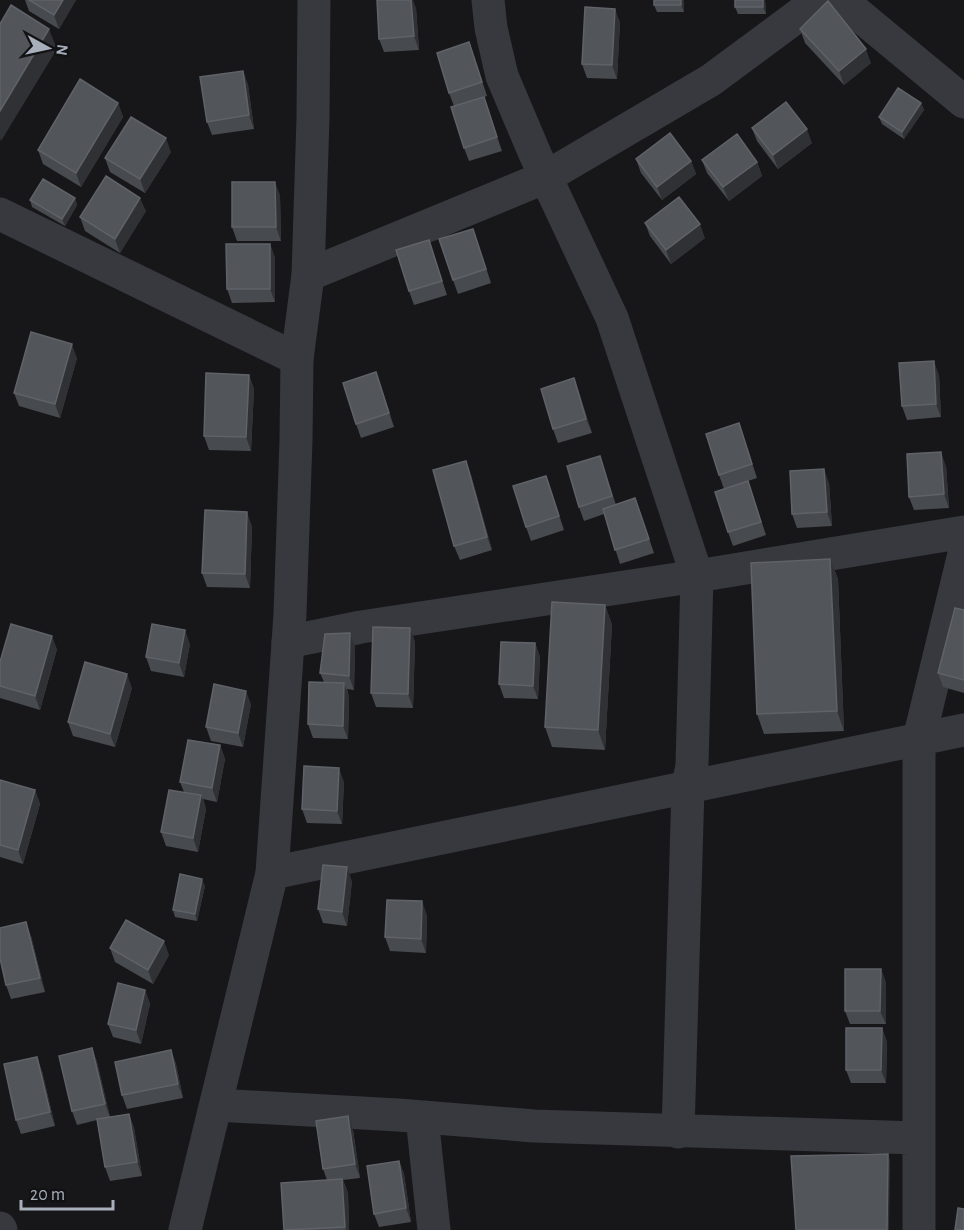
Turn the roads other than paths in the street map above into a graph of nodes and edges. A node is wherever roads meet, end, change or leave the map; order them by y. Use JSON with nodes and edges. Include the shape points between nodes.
{"nodes":[{"id":1,"x":314,"y":0,"type":"edge"},
{"id":2,"x":488,"y":0,"type":"edge"},
{"id":3,"x":819,"y":0,"type":"edge"},
{"id":4,"x":833,"y":0,"type":"edge"},
{"id":5,"x":964,"y":102,"type":"edge"},
{"id":6,"x":546,"y":177,"type":"junction"},
{"id":7,"x":0,"y":214,"type":"edge"},
{"id":8,"x":308,"y":275,"type":"junction"},
{"id":9,"x":297,"y":359,"type":"junction"},
{"id":10,"x":964,"y":532,"type":"edge"},
{"id":11,"x":964,"y":555,"type":"edge"},
{"id":12,"x":697,"y":576,"type":"junction"},
{"id":13,"x":288,"y":642,"type":"junction"},
{"id":14,"x":964,"y":730,"type":"edge"},
{"id":15,"x":920,"y":740,"type":"junction"},
{"id":16,"x":688,"y":787,"type":"junction"},
{"id":17,"x":272,"y":873,"type":"junction"},
{"id":18,"x":216,"y":1105,"type":"junction"},
{"id":19,"x":423,"y":1117,"type":"junction"},
{"id":20,"x":678,"y":1131,"type":"junction"},
{"id":21,"x":918,"y":1138,"type":"junction"},
{"id":22,"x":185,"y":1230,"type":"edge"},
{"id":23,"x":434,"y":1230,"type":"edge"},
{"id":24,"x":919,"y":1230,"type":"edge"}],
"edges":[{"from":1,"to":8,"type":"street"},
{"from":2,"to":6,"type":"street","via":[[502,76]]},
{"from":3,"to":6,"type":"street","via":[[711,80]]},
{"from":4,"to":5,"type":"street","via":[[847,5]]},
{"from":6,"to":8,"type":"street"},
{"from":6,"to":12,"type":"street","via":[[612,318]]},
{"from":7,"to":9,"type":"street"},
{"from":8,"to":9,"type":"street"},
{"from":9,"to":13,"type":"street"},
{"from":10,"to":12,"type":"street"},
{"from":11,"to":15,"type":"street"},
{"from":12,"to":13,"type":"street","via":[[361,627]]},
{"from":12,"to":16,"type":"street","via":[[692,765]]},
{"from":13,"to":17,"type":"street"},
{"from":14,"to":15,"type":"street"},
{"from":15,"to":16,"type":"street"},
{"from":15,"to":21,"type":"street"},
{"from":16,"to":17,"type":"street"},
{"from":16,"to":20,"type":"street"},
{"from":17,"to":18,"type":"street"},
{"from":18,"to":19,"type":"street"},
{"from":18,"to":22,"type":"street"},
{"from":19,"to":20,"type":"street"},
{"from":19,"to":23,"type":"street"},
{"from":20,"to":21,"type":"street"},
{"from":21,"to":24,"type":"street"}]}
